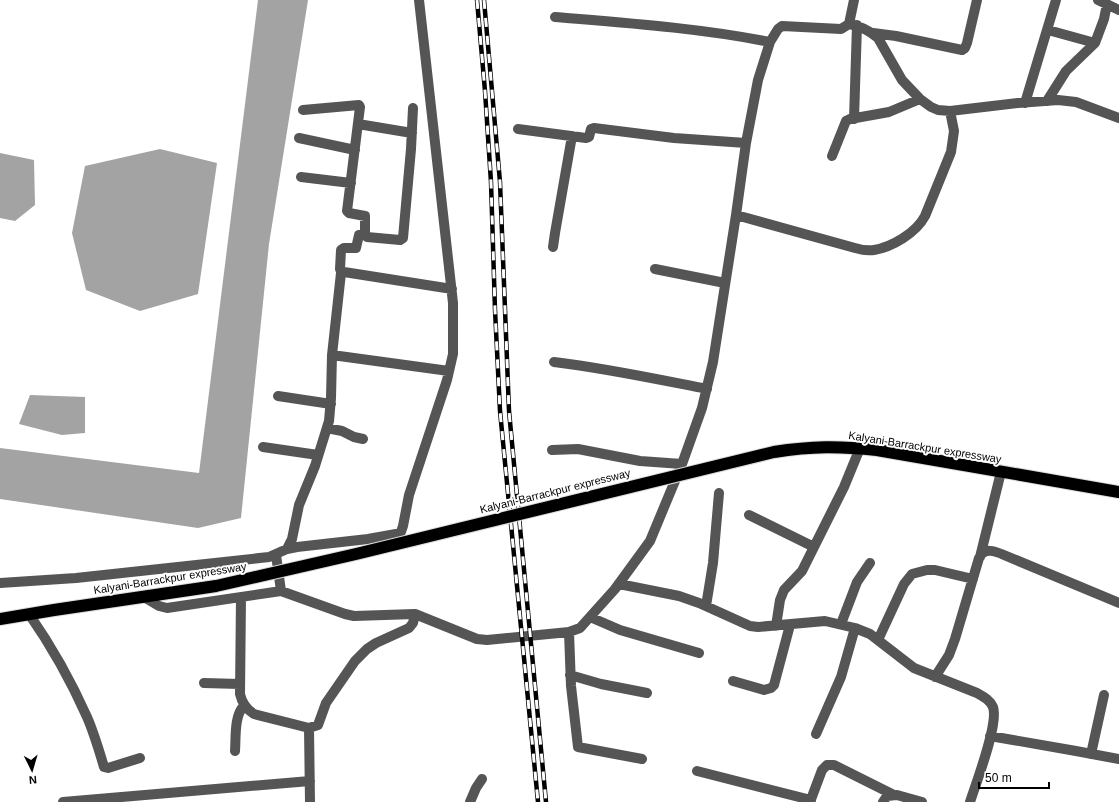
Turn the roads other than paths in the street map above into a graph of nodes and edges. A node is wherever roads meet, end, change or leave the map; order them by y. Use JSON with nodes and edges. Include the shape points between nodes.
{"nodes":[{"id":1,"x":419,"y":0,"type":"edge"},
{"id":2,"x":854,"y":0,"type":"edge"},
{"id":3,"x":977,"y":0,"type":"edge"},
{"id":4,"x":1056,"y":0,"type":"edge"},
{"id":5,"x":1103,"y":2,"type":"edge"},
{"id":6,"x":1119,"y":10,"type":"edge"},
{"id":7,"x":555,"y":17,"type":"dead end"},
{"id":8,"x":853,"y":25,"type":"junction"},
{"id":9,"x":1048,"y":30,"type":"junction"},
{"id":10,"x":873,"y":33,"type":"junction"},
{"id":11,"x":770,"y":42,"type":"junction"},
{"id":12,"x":1095,"y":43,"type":"junction"},
{"id":13,"x":920,"y":99,"type":"junction"},
{"id":14,"x":1047,"y":101,"type":"junction"},
{"id":15,"x":1025,"y":102,"type":"junction"},
{"id":16,"x":413,"y":108,"type":"dead end"},
{"id":17,"x":303,"y":110,"type":"dead end"},
{"id":18,"x":950,"y":111,"type":"junction"},
{"id":19,"x":1119,"y":118,"type":"edge"},
{"id":20,"x":854,"y":119,"type":"junction"},
{"id":21,"x":358,"y":124,"type":"junction"},
{"id":22,"x":518,"y":129,"type":"dead end"},
{"id":23,"x":412,"y":132,"type":"junction"},
{"id":24,"x":572,"y":136,"type":"junction"},
{"id":25,"x":299,"y":138,"type":"dead end"},
{"id":26,"x":746,"y":143,"type":"junction"},
{"id":27,"x":355,"y":150,"type":"junction"},
{"id":28,"x":832,"y":156,"type":"dead end"},
{"id":29,"x":301,"y":177,"type":"dead end"},
{"id":30,"x":351,"y":183,"type":"junction"},
{"id":31,"x":736,"y":215,"type":"junction"},
{"id":32,"x":364,"y":234,"type":"junction"},
{"id":33,"x":553,"y":247,"type":"dead end"},
{"id":34,"x":655,"y":269,"type":"dead end"},
{"id":35,"x":342,"y":273,"type":"junction"},
{"id":36,"x":725,"y":283,"type":"junction"},
{"id":37,"x":452,"y":289,"type":"junction"},
{"id":38,"x":332,"y":355,"type":"junction"},
{"id":39,"x":554,"y":362,"type":"dead end"},
{"id":40,"x":449,"y":371,"type":"junction"},
{"id":41,"x":707,"y":389,"type":"junction"},
{"id":42,"x":278,"y":396,"type":"dead end"},
{"id":43,"x":331,"y":404,"type":"junction"},
{"id":44,"x":327,"y":428,"type":"junction"},
{"id":45,"x":363,"y":439,"type":"dead end"},
{"id":46,"x":263,"y":447,"type":"dead end"},
{"id":47,"x":860,"y":448,"type":"junction"},
{"id":48,"x":552,"y":450,"type":"dead end"},
{"id":49,"x":318,"y":455,"type":"junction"},
{"id":50,"x":682,"y":464,"type":"junction"},
{"id":51,"x":1001,"y":472,"type":"junction"},
{"id":52,"x":1119,"y":492,"type":"edge"},
{"id":53,"x":719,"y":493,"type":"dead end"},
{"id":54,"x":749,"y":515,"type":"dead end"},
{"id":55,"x":814,"y":547,"type":"junction"},
{"id":56,"x":287,"y":549,"type":"junction"},
{"id":57,"x":276,"y":555,"type":"junction"},
{"id":58,"x":979,"y":558,"type":"junction"},
{"id":59,"x":870,"y":563,"type":"dead end"},
{"id":60,"x":973,"y":579,"type":"junction"},
{"id":61,"x":0,"y":583,"type":"edge"},
{"id":62,"x":618,"y":584,"type":"junction"},
{"id":63,"x":281,"y":591,"type":"junction"},
{"id":64,"x":144,"y":597,"type":"junction"},
{"id":65,"x":241,"y":597,"type":"junction"},
{"id":66,"x":1119,"y":603,"type":"edge"},
{"id":67,"x":706,"y":606,"type":"junction"},
{"id":68,"x":29,"y":614,"type":"junction"},
{"id":69,"x":415,"y":614,"type":"junction"},
{"id":70,"x":590,"y":617,"type":"junction"},
{"id":71,"x":0,"y":619,"type":"edge"},
{"id":72,"x":790,"y":624,"type":"junction"},
{"id":73,"x":841,"y":624,"type":"junction"},
{"id":74,"x":776,"y":626,"type":"junction"},
{"id":75,"x":855,"y":628,"type":"junction"},
{"id":76,"x":569,"y":632,"type":"junction"},
{"id":77,"x":878,"y":640,"type":"junction"},
{"id":78,"x":699,"y":653,"type":"dead end"},
{"id":79,"x":570,"y":675,"type":"junction"},
{"id":80,"x":935,"y":677,"type":"junction"},
{"id":81,"x":733,"y":681,"type":"dead end"},
{"id":82,"x":204,"y":683,"type":"dead end"},
{"id":83,"x":240,"y":684,"type":"junction"},
{"id":84,"x":647,"y":692,"type":"dead end"},
{"id":85,"x":1104,"y":695,"type":"dead end"},
{"id":86,"x":244,"y":706,"type":"junction"},
{"id":87,"x":309,"y":728,"type":"junction"},
{"id":88,"x":816,"y":734,"type":"dead end"},
{"id":89,"x":990,"y":736,"type":"junction"},
{"id":90,"x":235,"y":751,"type":"dead end"},
{"id":91,"x":1091,"y":754,"type":"junction"},
{"id":92,"x":140,"y":758,"type":"dead end"},
{"id":93,"x":642,"y":759,"type":"dead end"},
{"id":94,"x":1119,"y":759,"type":"edge"},
{"id":95,"x":697,"y":771,"type":"dead end"},
{"id":96,"x":482,"y":779,"type":"dead end"},
{"id":97,"x":310,"y":781,"type":"junction"},
{"id":98,"x":196,"y":791,"type":"junction"},
{"id":99,"x":892,"y":794,"type":"junction"},
{"id":100,"x":103,"y":800,"type":"edge"},
{"id":101,"x":810,"y":801,"type":"edge"},
{"id":102,"x":63,"y":802,"type":"edge"},
{"id":103,"x":197,"y":802,"type":"edge"},
{"id":104,"x":310,"y":802,"type":"edge"},
{"id":105,"x":470,"y":802,"type":"edge"},
{"id":106,"x":883,"y":802,"type":"edge"},
{"id":107,"x":922,"y":802,"type":"edge"},
{"id":108,"x":970,"y":802,"type":"edge"}],
"edges":[{"from":1,"to":37,"type":"street"},
{"from":2,"to":8,"type":"street"},
{"from":3,"to":10,"type":"street","via":[[967,43],[962,50]]},
{"from":4,"to":9,"type":"street"},
{"from":5,"to":6,"type":"street"},
{"from":5,"to":12,"type":"street","via":[[1102,27]]},
{"from":7,"to":11,"type":"street","via":[[689,29]]},
{"from":8,"to":10,"type":"street"},
{"from":8,"to":11,"type":"street","via":[[836,30],[782,26]]},
{"from":8,"to":20,"type":"street"},
{"from":9,"to":12,"type":"street"},
{"from":9,"to":15,"type":"street"},
{"from":10,"to":13,"type":"street","via":[[882,42],[902,80]]},
{"from":11,"to":26,"type":"street","via":[[758,80]]},
{"from":12,"to":14,"type":"street","via":[[1066,71]]},
{"from":13,"to":18,"type":"street","via":[[930,107]]},
{"from":13,"to":20,"type":"street","via":[[889,112]]},
{"from":14,"to":15,"type":"street"},
{"from":14,"to":19,"type":"street","via":[[1076,102]]},
{"from":15,"to":18,"type":"street"},
{"from":16,"to":23,"type":"street"},
{"from":17,"to":21,"type":"street","via":[[359,105]]},
{"from":18,"to":31,"type":"street","via":[[954,131],[951,152],[925,216],[910,234],[874,250],[865,250]]},
{"from":20,"to":28,"type":"street","via":[[846,121]]},
{"from":21,"to":23,"type":"street"},
{"from":21,"to":27,"type":"street"},
{"from":22,"to":24,"type":"street"},
{"from":23,"to":32,"type":"street","via":[[403,238],[400,240],[367,237]]},
{"from":24,"to":26,"type":"street","via":[[588,138],[591,129],[594,128]]},
{"from":24,"to":33,"type":"street"},
{"from":25,"to":27,"type":"street"},
{"from":26,"to":31,"type":"street"},
{"from":27,"to":30,"type":"street"},
{"from":29,"to":30,"type":"street"},
{"from":30,"to":32,"type":"street","via":[[347,211],[365,216]]},
{"from":31,"to":36,"type":"street"},
{"from":32,"to":35,"type":"street","via":[[358,236],[356,248],[342,250]]},
{"from":34,"to":36,"type":"street"},
{"from":35,"to":37,"type":"street"},
{"from":35,"to":38,"type":"street"},
{"from":36,"to":41,"type":"street"},
{"from":37,"to":40,"type":"street","via":[[453,354]]},
{"from":38,"to":40,"type":"street"},
{"from":38,"to":43,"type":"street"},
{"from":39,"to":41,"type":"street","via":[[586,365]]},
{"from":40,"to":56,"type":"street","via":[[409,495],[400,532],[368,539]]},
{"from":41,"to":50,"type":"street"},
{"from":42,"to":43,"type":"street"},
{"from":43,"to":44,"type":"street"},
{"from":44,"to":45,"type":"street"},
{"from":44,"to":49,"type":"street"},
{"from":46,"to":49,"type":"street"},
{"from":47,"to":51,"type":"highway","name":"Kalyani-Barrackpur expressway"},
{"from":47,"to":55,"type":"street"},
{"from":47,"to":64,"type":"highway","name":"Kalyani-Barrackpur expressway","bridge":true,"via":[[804,448],[774,452],[356,554],[216,586]]},
{"from":48,"to":50,"type":"street","via":[[578,449],[640,461]]},
{"from":49,"to":56,"type":"street","via":[[299,505],[292,539]]},
{"from":50,"to":62,"type":"street","via":[[650,541]]},
{"from":51,"to":52,"type":"highway","name":"Kalyani-Barrackpur expressway"},
{"from":51,"to":58,"type":"street"},
{"from":53,"to":67,"type":"street","via":[[713,563]]},
{"from":54,"to":55,"type":"street"},
{"from":55,"to":74,"type":"street","via":[[802,571],[784,590]]},
{"from":56,"to":57,"type":"street"},
{"from":57,"to":61,"type":"street","via":[[76,578]]},
{"from":57,"to":63,"type":"street"},
{"from":58,"to":60,"type":"street"},
{"from":58,"to":66,"type":"street","via":[[986,551],[996,552]]},
{"from":59,"to":73,"type":"street","via":[[857,582]]},
{"from":60,"to":77,"type":"street","via":[[935,570],[912,574],[904,584]]},
{"from":60,"to":80,"type":"street","via":[[949,655]]},
{"from":62,"to":67,"type":"street","via":[[679,596]]},
{"from":62,"to":70,"type":"street"},
{"from":63,"to":65,"type":"street"},
{"from":63,"to":69,"type":"street","via":[[354,616]]},
{"from":64,"to":65,"type":"street","via":[[167,608]]},
{"from":64,"to":68,"type":"highway","name":"Kalyani-Barrackpur expressway"},
{"from":65,"to":83,"type":"street"},
{"from":67,"to":74,"type":"street","via":[[746,625]]},
{"from":68,"to":71,"type":"highway","name":"Kalyani-Barrackpur expressway"},
{"from":68,"to":92,"type":"street","via":[[48,641],[76,693],[93,730],[104,767]]},
{"from":69,"to":76,"type":"street","via":[[477,639]]},
{"from":69,"to":87,"type":"street","via":[[409,628],[376,643],[355,661],[326,703],[318,725]]},
{"from":70,"to":76,"type":"street","via":[[580,628]]},
{"from":70,"to":78,"type":"street","via":[[620,630]]},
{"from":72,"to":73,"type":"street","via":[[825,621]]},
{"from":72,"to":74,"type":"street"},
{"from":72,"to":81,"type":"street","via":[[772,688],[764,690]]},
{"from":73,"to":75,"type":"street"},
{"from":75,"to":77,"type":"street"},
{"from":75,"to":88,"type":"street","via":[[841,677]]},
{"from":76,"to":79,"type":"street"},
{"from":77,"to":80,"type":"street","via":[[914,668]]},
{"from":79,"to":84,"type":"street"},
{"from":79,"to":93,"type":"street","via":[[578,747]]},
{"from":80,"to":89,"type":"street","via":[[977,693],[990,702],[994,711]]},
{"from":82,"to":83,"type":"street"},
{"from":83,"to":86,"type":"street"},
{"from":85,"to":91,"type":"street"},
{"from":86,"to":87,"type":"street","via":[[254,714]]},
{"from":86,"to":90,"type":"street","via":[[238,718]]},
{"from":87,"to":97,"type":"street"},
{"from":89,"to":91,"type":"street"},
{"from":89,"to":108,"type":"street"},
{"from":91,"to":94,"type":"street"},
{"from":95,"to":101,"type":"street"},
{"from":96,"to":105,"type":"street"},
{"from":97,"to":98,"type":"street"},
{"from":97,"to":104,"type":"street"},
{"from":98,"to":100,"type":"street"},
{"from":98,"to":103,"type":"street"},
{"from":99,"to":101,"type":"street","via":[[834,765],[827,765],[822,770]]},
{"from":99,"to":106,"type":"street"},
{"from":99,"to":107,"type":"street"},
{"from":100,"to":102,"type":"street"}]}
